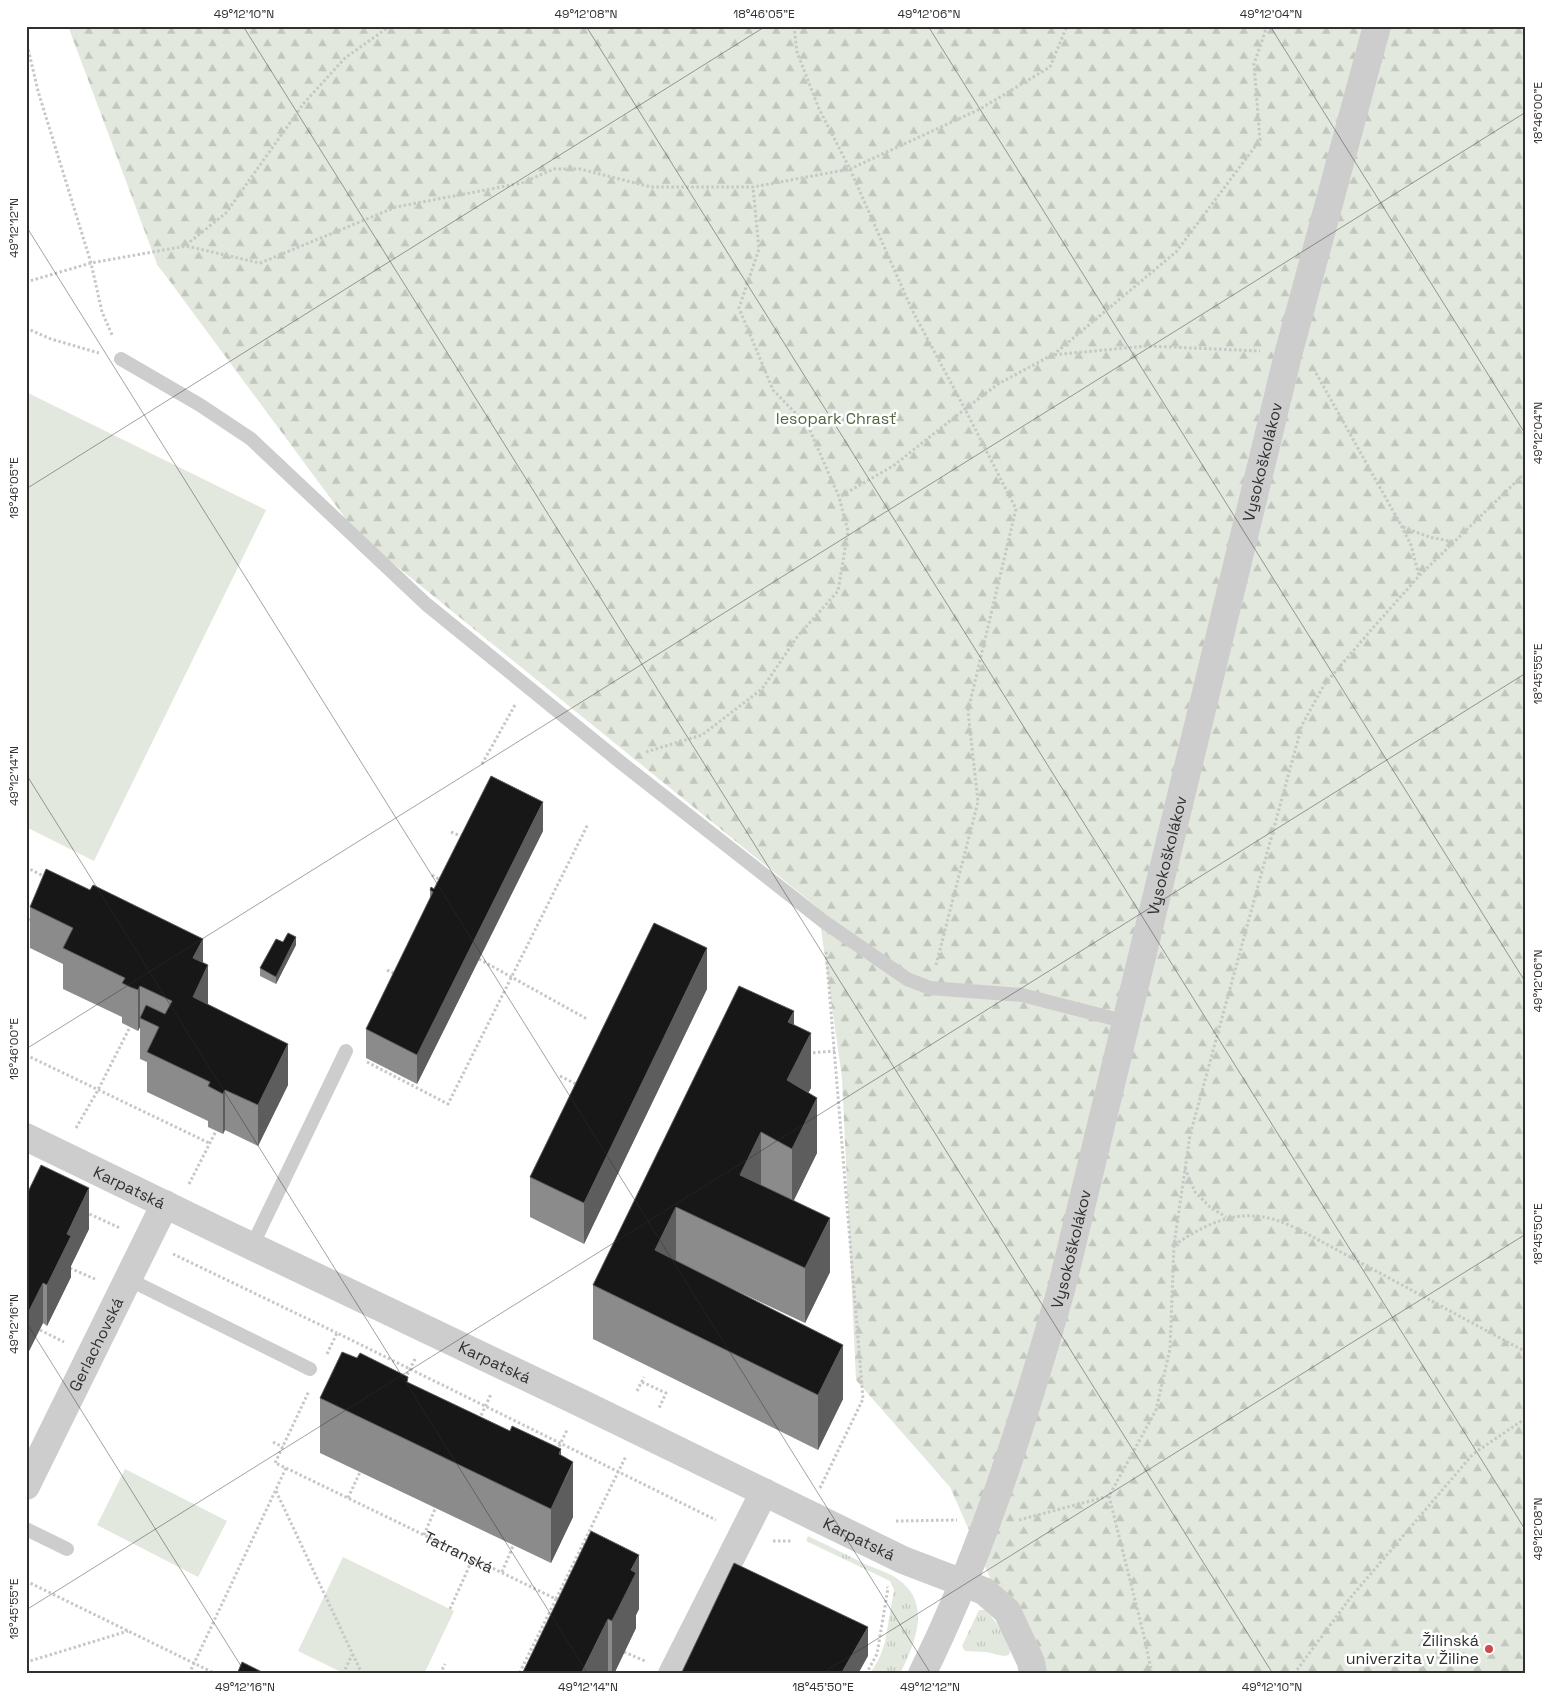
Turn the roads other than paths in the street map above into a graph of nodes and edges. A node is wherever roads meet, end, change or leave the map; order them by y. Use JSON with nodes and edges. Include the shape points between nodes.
{"nodes":[{"id":1,"x":1377,"y":26,"type":"edge"},
{"id":2,"x":121,"y":359,"type":"road end"},
{"id":3,"x":1127,"y":1022,"type":"junction"},
{"id":4,"x":346,"y":1051,"type":"dead end"},
{"id":5,"x":26,"y":1137,"type":"edge"},
{"id":6,"x":171,"y":1207,"type":"junction"},
{"id":7,"x":252,"y":1246,"type":"junction"},
{"id":8,"x":128,"y":1279,"type":"junction"},
{"id":9,"x":310,"y":1369,"type":"dead end"},
{"id":10,"x":26,"y":1486,"type":"edge"},
{"id":11,"x":764,"y":1492,"type":"junction"},
{"id":12,"x":26,"y":1529,"type":"edge"},
{"id":13,"x":67,"y":1549,"type":"dead end"},
{"id":14,"x":963,"y":1585,"type":"junction"},
{"id":15,"x":672,"y":1674,"type":"edge"},
{"id":16,"x":922,"y":1674,"type":"edge"},
{"id":17,"x":1033,"y":1674,"type":"edge"}],
"edges":[{"from":1,"to":3,"type":"street","name":"Vysokoškolákov","via":[[1288,355]]},
{"from":2,"to":3,"type":"lane","via":[[251,438],[426,604],[823,922],[907,979],[930,988],[1022,995]]},
{"from":3,"to":14,"type":"street","name":"Vysokoškolákov","via":[[1059,1300],[1026,1412]]},
{"from":4,"to":7,"type":"lane"},
{"from":5,"to":6,"type":"street","name":"Karpatská"},
{"from":6,"to":7,"type":"street","name":"Karpatská"},
{"from":6,"to":8,"type":"street","name":"Gerlachovská","via":[[147,1241]]},
{"from":7,"to":11,"type":"street","name":"Karpatská"},
{"from":8,"to":9,"type":"lane"},
{"from":8,"to":10,"type":"street","name":"Gerlachovská"},
{"from":11,"to":14,"type":"street","name":"Karpatská"},
{"from":11,"to":15,"type":"street"},
{"from":12,"to":13,"type":"lane"},
{"from":14,"to":16,"type":"street","name":"Vysokoškolákov"},
{"from":14,"to":17,"type":"street","name":"Karpatská","via":[[984,1591],[1007,1611]]}]}
